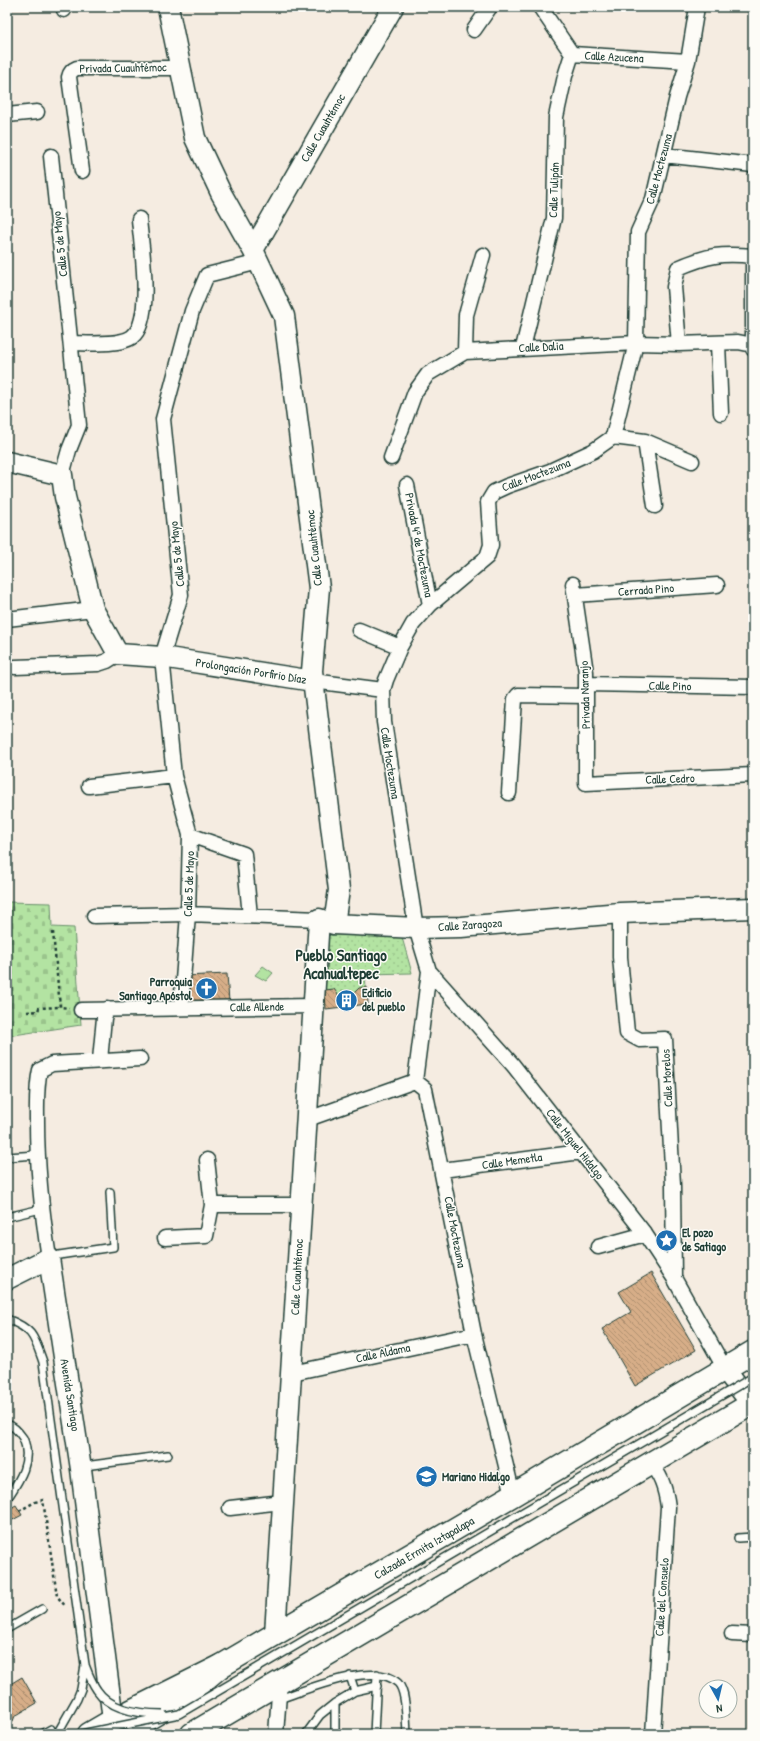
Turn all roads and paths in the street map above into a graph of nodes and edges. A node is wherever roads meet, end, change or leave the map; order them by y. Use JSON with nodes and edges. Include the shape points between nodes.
{"nodes":[{"id":1,"x":168,"y":7,"type":"edge"},
{"id":2,"x":393,"y":7,"type":"edge"},
{"id":3,"x":490,"y":7,"type":"edge"},
{"id":4,"x":540,"y":7,"type":"edge"},
{"id":5,"x":697,"y":7,"type":"edge"},
{"id":6,"x":474,"y":30,"type":"dead end"},
{"id":7,"x":572,"y":54,"type":"junction"},
{"id":8,"x":688,"y":61,"type":"junction"},
{"id":9,"x":181,"y":68,"type":"junction"},
{"id":10,"x":37,"y":112,"type":"dead end"},
{"id":11,"x":7,"y":115,"type":"edge"},
{"id":12,"x":664,"y":155,"type":"junction"},
{"id":13,"x":51,"y":156,"type":"dead end"},
{"id":14,"x":753,"y":165,"type":"edge"},
{"id":15,"x":82,"y":171,"type":"dead end"},
{"id":16,"x":139,"y":219,"type":"dead end"},
{"id":17,"x":256,"y":256,"type":"junction"},
{"id":18,"x":483,"y":256,"type":"dead end"},
{"id":19,"x":753,"y":256,"type":"edge"},
{"id":20,"x":636,"y":342,"type":"junction"},
{"id":21,"x":71,"y":343,"type":"junction"},
{"id":22,"x":679,"y":344,"type":"junction"},
{"id":23,"x":718,"y":344,"type":"junction"},
{"id":24,"x":753,"y":345,"type":"edge"},
{"id":25,"x":523,"y":348,"type":"junction"},
{"id":26,"x":753,"y":349,"type":"edge"},
{"id":27,"x":465,"y":352,"type":"junction"},
{"id":28,"x":721,"y":413,"type":"dead end"},
{"id":29,"x":613,"y":437,"type":"junction"},
{"id":30,"x":645,"y":441,"type":"junction"},
{"id":31,"x":391,"y":458,"type":"dead end"},
{"id":32,"x":692,"y":461,"type":"dead end"},
{"id":33,"x":7,"y":462,"type":"edge"},
{"id":34,"x":62,"y":475,"type":"junction"},
{"id":35,"x":407,"y":486,"type":"dead end"},
{"id":36,"x":655,"y":506,"type":"dead end"},
{"id":37,"x":717,"y":585,"type":"dead end"},
{"id":38,"x":574,"y":590,"type":"joint"},
{"id":39,"x":430,"y":605,"type":"junction"},
{"id":40,"x":93,"y":609,"type":"junction"},
{"id":41,"x":7,"y":619,"type":"edge"},
{"id":42,"x":359,"y":630,"type":"dead end"},
{"id":43,"x":400,"y":647,"type":"junction"},
{"id":44,"x":118,"y":654,"type":"junction"},
{"id":45,"x":162,"y":657,"type":"junction"},
{"id":46,"x":15,"y":667,"type":"dead end"},
{"id":47,"x":313,"y":681,"type":"junction"},
{"id":48,"x":753,"y":687,"type":"edge"},
{"id":49,"x":383,"y":690,"type":"junction"},
{"id":50,"x":586,"y":690,"type":"junction"},
{"id":51,"x":174,"y":776,"type":"junction"},
{"id":52,"x":753,"y":776,"type":"edge"},
{"id":53,"x":586,"y":783,"type":"joint"},
{"id":54,"x":89,"y":786,"type":"dead end"},
{"id":55,"x":509,"y":793,"type":"dead end"},
{"id":56,"x":190,"y":835,"type":"junction"},
{"id":57,"x":753,"y":908,"type":"edge"},
{"id":58,"x":620,"y":913,"type":"junction"},
{"id":59,"x":188,"y":914,"type":"junction"},
{"id":60,"x":94,"y":916,"type":"dead end"},
{"id":61,"x":250,"y":916,"type":"junction"},
{"id":62,"x":327,"y":922,"type":"junction"},
{"id":63,"x":416,"y":928,"type":"junction"},
{"id":64,"x":53,"y":932,"type":"dead end"},
{"id":65,"x":429,"y":971,"type":"junction"},
{"id":66,"x":313,"y":1006,"type":"junction"},
{"id":67,"x":60,"y":1007,"type":"junction"},
{"id":68,"x":181,"y":1007,"type":"junction"},
{"id":69,"x":107,"y":1009,"type":"junction"},
{"id":70,"x":81,"y":1010,"type":"joint"},
{"id":71,"x":27,"y":1012,"type":"dead end"},
{"id":72,"x":140,"y":1059,"type":"dead end"},
{"id":73,"x":100,"y":1060,"type":"junction"},
{"id":74,"x":415,"y":1081,"type":"junction"},
{"id":75,"x":308,"y":1119,"type":"junction"},
{"id":76,"x":581,"y":1152,"type":"junction"},
{"id":77,"x":37,"y":1155,"type":"junction"},
{"id":78,"x":7,"y":1157,"type":"edge"},
{"id":79,"x":207,"y":1160,"type":"dead end"},
{"id":80,"x":442,"y":1170,"type":"junction"},
{"id":81,"x":110,"y":1192,"type":"dead end"},
{"id":82,"x":212,"y":1205,"type":"junction"},
{"id":83,"x":301,"y":1205,"type":"junction"},
{"id":84,"x":41,"y":1209,"type":"junction"},
{"id":85,"x":7,"y":1217,"type":"edge"},
{"id":86,"x":645,"y":1234,"type":"junction"},
{"id":87,"x":165,"y":1238,"type":"dead end"},
{"id":88,"x":598,"y":1247,"type":"dead end"},
{"id":89,"x":49,"y":1258,"type":"junction"},
{"id":90,"x":674,"y":1278,"type":"junction"},
{"id":91,"x":7,"y":1280,"type":"edge"},
{"id":92,"x":7,"y":1319,"type":"edge"},
{"id":93,"x":474,"y":1334,"type":"junction"},
{"id":94,"x":753,"y":1352,"type":"edge"},
{"id":95,"x":725,"y":1369,"type":"junction"},
{"id":96,"x":292,"y":1373,"type":"junction"},
{"id":97,"x":753,"y":1377,"type":"edge"},
{"id":98,"x":753,"y":1405,"type":"edge"},
{"id":99,"x":7,"y":1424,"type":"edge"},
{"id":100,"x":168,"y":1455,"type":"dead end"},
{"id":101,"x":650,"y":1464,"type":"junction"},
{"id":102,"x":81,"y":1469,"type":"junction"},
{"id":103,"x":513,"y":1495,"type":"junction"},
{"id":104,"x":7,"y":1499,"type":"edge"},
{"id":105,"x":282,"y":1502,"type":"junction"},
{"id":106,"x":230,"y":1508,"type":"dead end"},
{"id":107,"x":19,"y":1511,"type":"dead end"},
{"id":108,"x":753,"y":1537,"type":"edge"},
{"id":109,"x":738,"y":1538,"type":"dead end"},
{"id":110,"x":66,"y":1607,"type":"dead end"},
{"id":111,"x":42,"y":1609,"type":"dead end"},
{"id":112,"x":7,"y":1629,"type":"edge"},
{"id":113,"x":275,"y":1634,"type":"junction"},
{"id":114,"x":732,"y":1634,"type":"dead end"},
{"id":115,"x":753,"y":1635,"type":"edge"},
{"id":116,"x":84,"y":1665,"type":"junction"},
{"id":117,"x":377,"y":1674,"type":"junction"},
{"id":118,"x":350,"y":1676,"type":"junction"},
{"id":119,"x":376,"y":1686,"type":"junction"},
{"id":120,"x":279,"y":1690,"type":"junction"},
{"id":121,"x":355,"y":1691,"type":"junction"},
{"id":122,"x":335,"y":1703,"type":"junction"},
{"id":123,"x":179,"y":1714,"type":"junction"},
{"id":124,"x":118,"y":1727,"type":"edge"},
{"id":125,"x":42,"y":1734,"type":"edge"},
{"id":126,"x":56,"y":1734,"type":"edge"},
{"id":127,"x":81,"y":1734,"type":"edge"},
{"id":128,"x":89,"y":1734,"type":"edge"},
{"id":129,"x":192,"y":1734,"type":"edge"},
{"id":130,"x":276,"y":1734,"type":"edge"},
{"id":131,"x":306,"y":1734,"type":"edge"},
{"id":132,"x":335,"y":1734,"type":"edge"},
{"id":133,"x":374,"y":1734,"type":"edge"},
{"id":134,"x":407,"y":1734,"type":"edge"},
{"id":135,"x":653,"y":1734,"type":"edge"}],
"edges":[{"from":1,"to":9,"type":"street","name":"Calle Cuauhtémoc"},
{"from":2,"to":17,"type":"street","name":"Calle Cuauhtémoc"},
{"from":3,"to":6,"type":"street"},
{"from":4,"to":7,"type":"street","name":"Calle Azucena"},
{"from":5,"to":8,"type":"street","name":"Calle Moctezuma"},
{"from":7,"to":8,"type":"street","name":"Calle Azucena"},
{"from":7,"to":25,"type":"street","name":"Calle Tulipán","via":[[556,117],[554,218]]},
{"from":8,"to":12,"type":"street","name":"Calle Moctezuma"},
{"from":9,"to":15,"type":"street","name":"Privada Cuauhtémoc","via":[[73,69],[69,77]]},
{"from":9,"to":17,"type":"street","name":"Calle Cuauhtémoc","via":[[195,138],[221,193]]},
{"from":10,"to":11,"type":"street"},
{"from":12,"to":14,"type":"street"},
{"from":12,"to":20,"type":"street","name":"Calle Moctezuma","via":[[653,199],[638,232]]},
{"from":13,"to":21,"type":"street","name":"Calle 5 de Mayo"},
{"from":16,"to":21,"type":"street","via":[[145,284],[141,322],[133,336],[119,342]]},
{"from":17,"to":45,"type":"street","name":"Calle 5 de Mayo","via":[[207,275],[192,311],[164,419],[181,595]]},
{"from":17,"to":47,"type":"street","name":"Calle Cuauhtémoc","via":[[284,316],[314,537],[319,588]]},
{"from":18,"to":27,"type":"street","via":[[466,315]]},
{"from":19,"to":22,"type":"street","via":[[723,254],[698,259],[678,268],[674,287]]},
{"from":19,"to":24,"type":"street"},
{"from":20,"to":22,"type":"street","name":"Calle Dalia"},
{"from":20,"to":25,"type":"street","name":"Calle Dalia"},
{"from":20,"to":29,"type":"street","name":"Calle Moctezuma"},
{"from":21,"to":34,"type":"street","name":"Calle 5 de Mayo","via":[[79,424]]},
{"from":22,"to":23,"type":"street","name":"Calle Dalia"},
{"from":23,"to":24,"type":"street","name":"Calle Dalia","via":[[738,342]]},
{"from":23,"to":28,"type":"street"},
{"from":24,"to":26,"type":"street"},
{"from":25,"to":27,"type":"street","name":"Calle Dalia"},
{"from":27,"to":31,"type":"street","name":"Calle Dalia","via":[[428,374],[415,392]]},
{"from":29,"to":30,"type":"street"},
{"from":29,"to":39,"type":"street","name":"Calle Moctezuma","via":[[593,451],[494,492],[488,502],[491,546],[487,557]]},
{"from":30,"to":32,"type":"street"},
{"from":30,"to":36,"type":"street"},
{"from":33,"to":34,"type":"street"},
{"from":34,"to":40,"type":"street","name":"Calle 5 de Mayo","via":[[65,497]]},
{"from":35,"to":39,"type":"street","name":"Privada 4ª de Moctezuma"},
{"from":37,"to":38,"type":"street","name":"Cerrada Pino"},
{"from":38,"to":50,"type":"street","name":"Privada Naranjo","via":[[586,672]]},
{"from":39,"to":43,"type":"street","name":"Calle Moctezuma","via":[[413,624]]},
{"from":40,"to":41,"type":"street"},
{"from":40,"to":44,"type":"street","name":"Calle 5 de Mayo"},
{"from":42,"to":43,"type":"street"},
{"from":43,"to":49,"type":"street","name":"Calle Moctezuma"},
{"from":44,"to":45,"type":"street","name":"Prolongación Porfirio Díaz"},
{"from":44,"to":46,"type":"street","via":[[107,662],[98,664]]},
{"from":45,"to":47,"type":"street","name":"Prolongación Porfirio Díaz"},
{"from":45,"to":51,"type":"street","name":"Calle 5 de Mayo"},
{"from":47,"to":49,"type":"street","name":"Prolongación Porfirio Díaz"},
{"from":47,"to":62,"type":"street","name":"Calle Cuauhtémoc","via":[[339,890]]},
{"from":48,"to":50,"type":"street","name":"Calle Pino"},
{"from":49,"to":63,"type":"street","name":"Calle Moctezuma","via":[[384,722]]},
{"from":50,"to":53,"type":"street","name":"Privada Naranjo"},
{"from":50,"to":55,"type":"street","name":"Calle Pino","via":[[518,695],[515,699]]},
{"from":51,"to":54,"type":"street"},
{"from":51,"to":56,"type":"street","name":"Calle 5 de Mayo"},
{"from":52,"to":53,"type":"street","name":"Calle Cedro"},
{"from":56,"to":59,"type":"street","name":"Calle 5 de Mayo"},
{"from":56,"to":61,"type":"street","via":[[244,854]]},
{"from":57,"to":58,"type":"street","name":"Calle Zaragoza"},
{"from":58,"to":63,"type":"street","name":"Calle Zaragoza","via":[[461,927]]},
{"from":58,"to":90,"type":"street","name":"Calle Morelos","via":[[620,957],[627,1034],[640,1040],[665,1039],[673,1185]]},
{"from":59,"to":60,"type":"street","name":"Calle Zaragoza"},
{"from":59,"to":61,"type":"street","name":"Calle Zaragoza"},
{"from":59,"to":68,"type":"street","name":"Calle 5 de Mayo"},
{"from":61,"to":62,"type":"street","name":"Calle Zaragoza"},
{"from":62,"to":63,"type":"street","name":"Calle Zaragoza"},
{"from":62,"to":66,"type":"street","name":"Calle Cuauhtémoc"},
{"from":63,"to":65,"type":"street","name":"Calle Miguel Hidalgo"},
{"from":64,"to":67,"type":"path"},
{"from":65,"to":74,"type":"street"},
{"from":65,"to":76,"type":"street","name":"Calle Miguel Hidalgo","via":[[513,1065]]},
{"from":66,"to":68,"type":"street","name":"Calle Allende"},
{"from":66,"to":75,"type":"street","name":"Calle Cuauhtémoc"},
{"from":67,"to":70,"type":"path"},
{"from":67,"to":71,"type":"path","via":[[39,1008],[38,1011]]},
{"from":68,"to":69,"type":"street","name":"Calle Allende"},
{"from":69,"to":70,"type":"street","name":"Calle Allende"},
{"from":69,"to":73,"type":"street"},
{"from":72,"to":73,"type":"street"},
{"from":73,"to":77,"type":"street","name":"Avenida Santiago","via":[[52,1064],[40,1070],[37,1084]]},
{"from":74,"to":75,"type":"street"},
{"from":74,"to":80,"type":"street","name":"Calle Moctezuma","via":[[425,1089]]},
{"from":75,"to":83,"type":"street","name":"Calle Cuauhtémoc"},
{"from":76,"to":80,"type":"street","name":"Calle Memetla"},
{"from":76,"to":86,"type":"street","name":"Calle Miguel Hidalgo"},
{"from":77,"to":78,"type":"lane"},
{"from":77,"to":84,"type":"street","name":"Avenida Santiago"},
{"from":79,"to":82,"type":"street"},
{"from":80,"to":93,"type":"street","name":"Calle Moctezuma"},
{"from":81,"to":89,"type":"lane","via":[[113,1247]]},
{"from":82,"to":83,"type":"street"},
{"from":82,"to":87,"type":"street","via":[[206,1236]]},
{"from":83,"to":96,"type":"street","name":"Calle Cuauhtémoc"},
{"from":84,"to":85,"type":"lane"},
{"from":84,"to":89,"type":"street","name":"Avenida Santiago"},
{"from":86,"to":88,"type":"street"},
{"from":86,"to":90,"type":"street","name":"Calle Miguel Hidalgo"},
{"from":89,"to":91,"type":"street"},
{"from":89,"to":102,"type":"street","name":"Avenida Santiago"},
{"from":90,"to":95,"type":"street","name":"Calle Miguel Hidalgo"},
{"from":92,"to":116,"type":"lane","via":[[29,1330],[36,1341],[43,1362]]},
{"from":93,"to":96,"type":"street","name":"Calle Aldama"},
{"from":93,"to":103,"type":"street","name":"Calle Moctezuma"},
{"from":94,"to":95,"type":"main road","name":"Calzada Ermita Iztapalapa"},
{"from":95,"to":98,"type":"street"},
{"from":95,"to":103,"type":"main road","name":"Calzada Ermita Iztapalapa"},
{"from":96,"to":105,"type":"street","name":"Calle Cuauhtémoc"},
{"from":97,"to":123,"type":"lane","bridge":true},
{"from":98,"to":101,"type":"main road"},
{"from":99,"to":104,"type":"lane","via":[[19,1432],[27,1452],[20,1480]]},
{"from":100,"to":102,"type":"lane","via":[[92,1465]]},
{"from":101,"to":120,"type":"main road"},
{"from":101,"to":135,"type":"street","name":"Calle del Consuelo","via":[[656,1469],[664,1485],[668,1507]]},
{"from":102,"to":124,"type":"street","name":"Avenida Santiago"},
{"from":103,"to":113,"type":"main road","name":"Calzada Ermita Iztapalapa"},
{"from":105,"to":106,"type":"street"},
{"from":105,"to":113,"type":"street","name":"Calle Cuauhtémoc"},
{"from":107,"to":110,"type":"path","via":[[43,1500],[57,1596]]},
{"from":108,"to":109,"type":"lane"},
{"from":111,"to":112,"type":"lane"},
{"from":113,"to":124,"type":"main road","name":"Calzada Ermita Iztapalapa","via":[[221,1666],[180,1700]]},
{"from":114,"to":115,"type":"street"},
{"from":116,"to":123,"type":"lane","bridge":true,"via":[[98,1692],[108,1701],[138,1713]]},
{"from":116,"to":126,"type":"lane","bridge":true,"via":[[77,1699]]},
{"from":117,"to":118,"type":"lane"},
{"from":117,"to":119,"type":"lane"},
{"from":117,"to":134,"type":"lane","via":[[391,1678],[399,1684],[404,1697]]},
{"from":118,"to":120,"type":"lane"},
{"from":118,"to":121,"type":"lane"},
{"from":119,"to":121,"type":"lane"},
{"from":119,"to":133,"type":"lane"},
{"from":120,"to":129,"type":"main road"},
{"from":120,"to":130,"type":"street"},
{"from":121,"to":122,"type":"lane"},
{"from":122,"to":131,"type":"lane","via":[[320,1714]]},
{"from":122,"to":132,"type":"lane"},
{"from":123,"to":127,"type":"lane","bridge":true},
{"from":124,"to":128,"type":"main road"},
{"from":125,"to":126,"type":"lane","via":[[51,1729]]}]}
